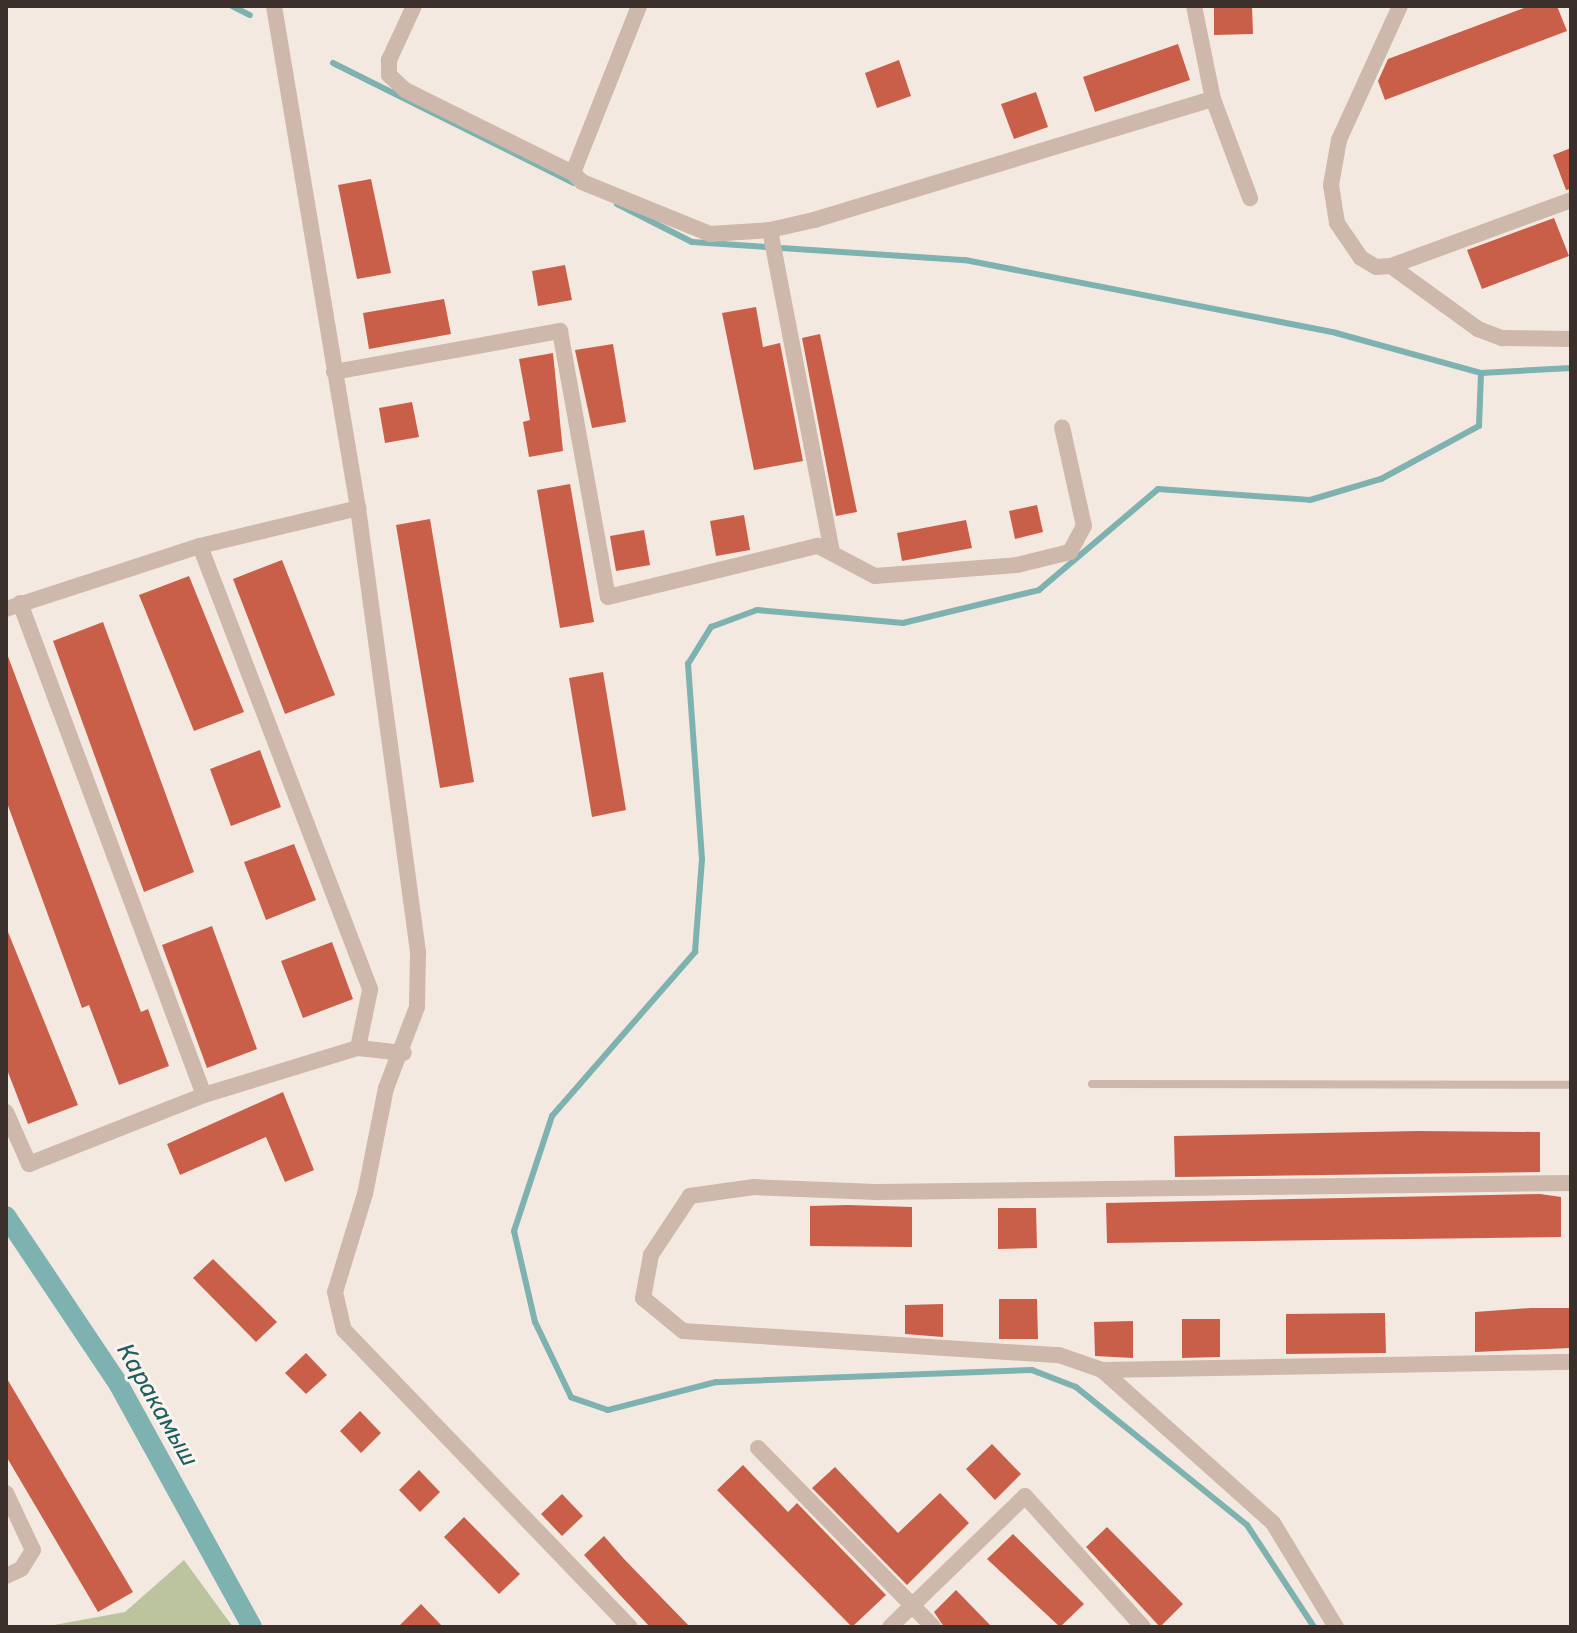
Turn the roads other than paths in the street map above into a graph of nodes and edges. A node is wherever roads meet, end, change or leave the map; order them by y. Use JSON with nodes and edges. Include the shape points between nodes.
{"nodes":[{"id":1,"x":274,"y":6,"type":"edge"},
{"id":2,"x":414,"y":6,"type":"edge"},
{"id":3,"x":639,"y":6,"type":"edge"},
{"id":4,"x":1194,"y":6,"type":"edge"},
{"id":5,"x":1401,"y":6,"type":"edge"},
{"id":6,"x":1213,"y":99,"type":"junction"},
{"id":7,"x":573,"y":173,"type":"junction"},
{"id":8,"x":1250,"y":198,"type":"dead end"},
{"id":9,"x":1571,"y":200,"type":"edge"},
{"id":10,"x":770,"y":230,"type":"junction"},
{"id":11,"x":1391,"y":266,"type":"junction"},
{"id":12,"x":1571,"y":339,"type":"edge"},
{"id":13,"x":334,"y":372,"type":"junction"},
{"id":14,"x":1062,"y":427,"type":"dead end"},
{"id":15,"x":358,"y":508,"type":"junction"},
{"id":16,"x":200,"y":546,"type":"junction"},
{"id":17,"x":832,"y":553,"type":"junction"},
{"id":18,"x":13,"y":606,"type":"edge"},
{"id":19,"x":358,"y":1048,"type":"junction"},
{"id":20,"x":404,"y":1053,"type":"junction"},
{"id":21,"x":1092,"y":1084,"type":"dead end"},
{"id":22,"x":1571,"y":1085,"type":"edge"},
{"id":23,"x":204,"y":1095,"type":"junction"},
{"id":24,"x":6,"y":1112,"type":"edge"},
{"id":25,"x":1571,"y":1183,"type":"edge"},
{"id":26,"x":1571,"y":1362,"type":"edge"},
{"id":27,"x":1102,"y":1370,"type":"junction"},
{"id":28,"x":758,"y":1448,"type":"dead end"},
{"id":29,"x":6,"y":1493,"type":"edge"},
{"id":30,"x":6,"y":1576,"type":"edge"},
{"id":31,"x":912,"y":1606,"type":"junction"},
{"id":32,"x":630,"y":1627,"type":"edge"},
{"id":33,"x":890,"y":1627,"type":"edge"},
{"id":34,"x":933,"y":1627,"type":"edge"},
{"id":35,"x":1143,"y":1627,"type":"edge"},
{"id":36,"x":1336,"y":1627,"type":"edge"}],
"edges":[{"from":1,"to":13,"type":"street"},
{"from":2,"to":7,"type":"street","via":[[389,60],[389,75],[405,90]]},
{"from":3,"to":7,"type":"street"},
{"from":4,"to":6,"type":"street"},
{"from":5,"to":11,"type":"street","via":[[1339,140],[1331,185],[1337,223],[1361,258],[1376,267]]},
{"from":6,"to":8,"type":"street"},
{"from":6,"to":10,"type":"street"},
{"from":7,"to":10,"type":"street","via":[[582,182],[710,234]]},
{"from":9,"to":11,"type":"street"},
{"from":10,"to":17,"type":"street"},
{"from":11,"to":12,"type":"street","via":[[1478,329],[1502,338]]},
{"from":13,"to":15,"type":"street"},
{"from":13,"to":17,"type":"street","via":[[560,331],[608,597],[818,546]]},
{"from":14,"to":17,"type":"street","via":[[1084,526],[1070,552],[1017,565],[875,576]]},
{"from":15,"to":16,"type":"street"},
{"from":15,"to":20,"type":"street","via":[[418,953],[417,1007]]},
{"from":16,"to":18,"type":"street"},
{"from":16,"to":19,"type":"street","via":[[370,990]]},
{"from":18,"to":23,"type":"street"},
{"from":19,"to":20,"type":"street"},
{"from":19,"to":23,"type":"street"},
{"from":20,"to":32,"type":"street","via":[[386,1088],[365,1194],[335,1292],[344,1330]]},
{"from":21,"to":22,"type":"lane"},
{"from":23,"to":24,"type":"street","via":[[29,1164]]},
{"from":25,"to":27,"type":"street","via":[[876,1192],[754,1187],[690,1196],[651,1255],[643,1298],[683,1331],[1059,1355]]},
{"from":26,"to":27,"type":"street"},
{"from":27,"to":36,"type":"street","via":[[1273,1523]]},
{"from":28,"to":31,"type":"street"},
{"from":29,"to":30,"type":"street","via":[[33,1550],[21,1569]]},
{"from":31,"to":33,"type":"street"},
{"from":31,"to":34,"type":"street"},
{"from":31,"to":35,"type":"street","via":[[1025,1496]]}]}
